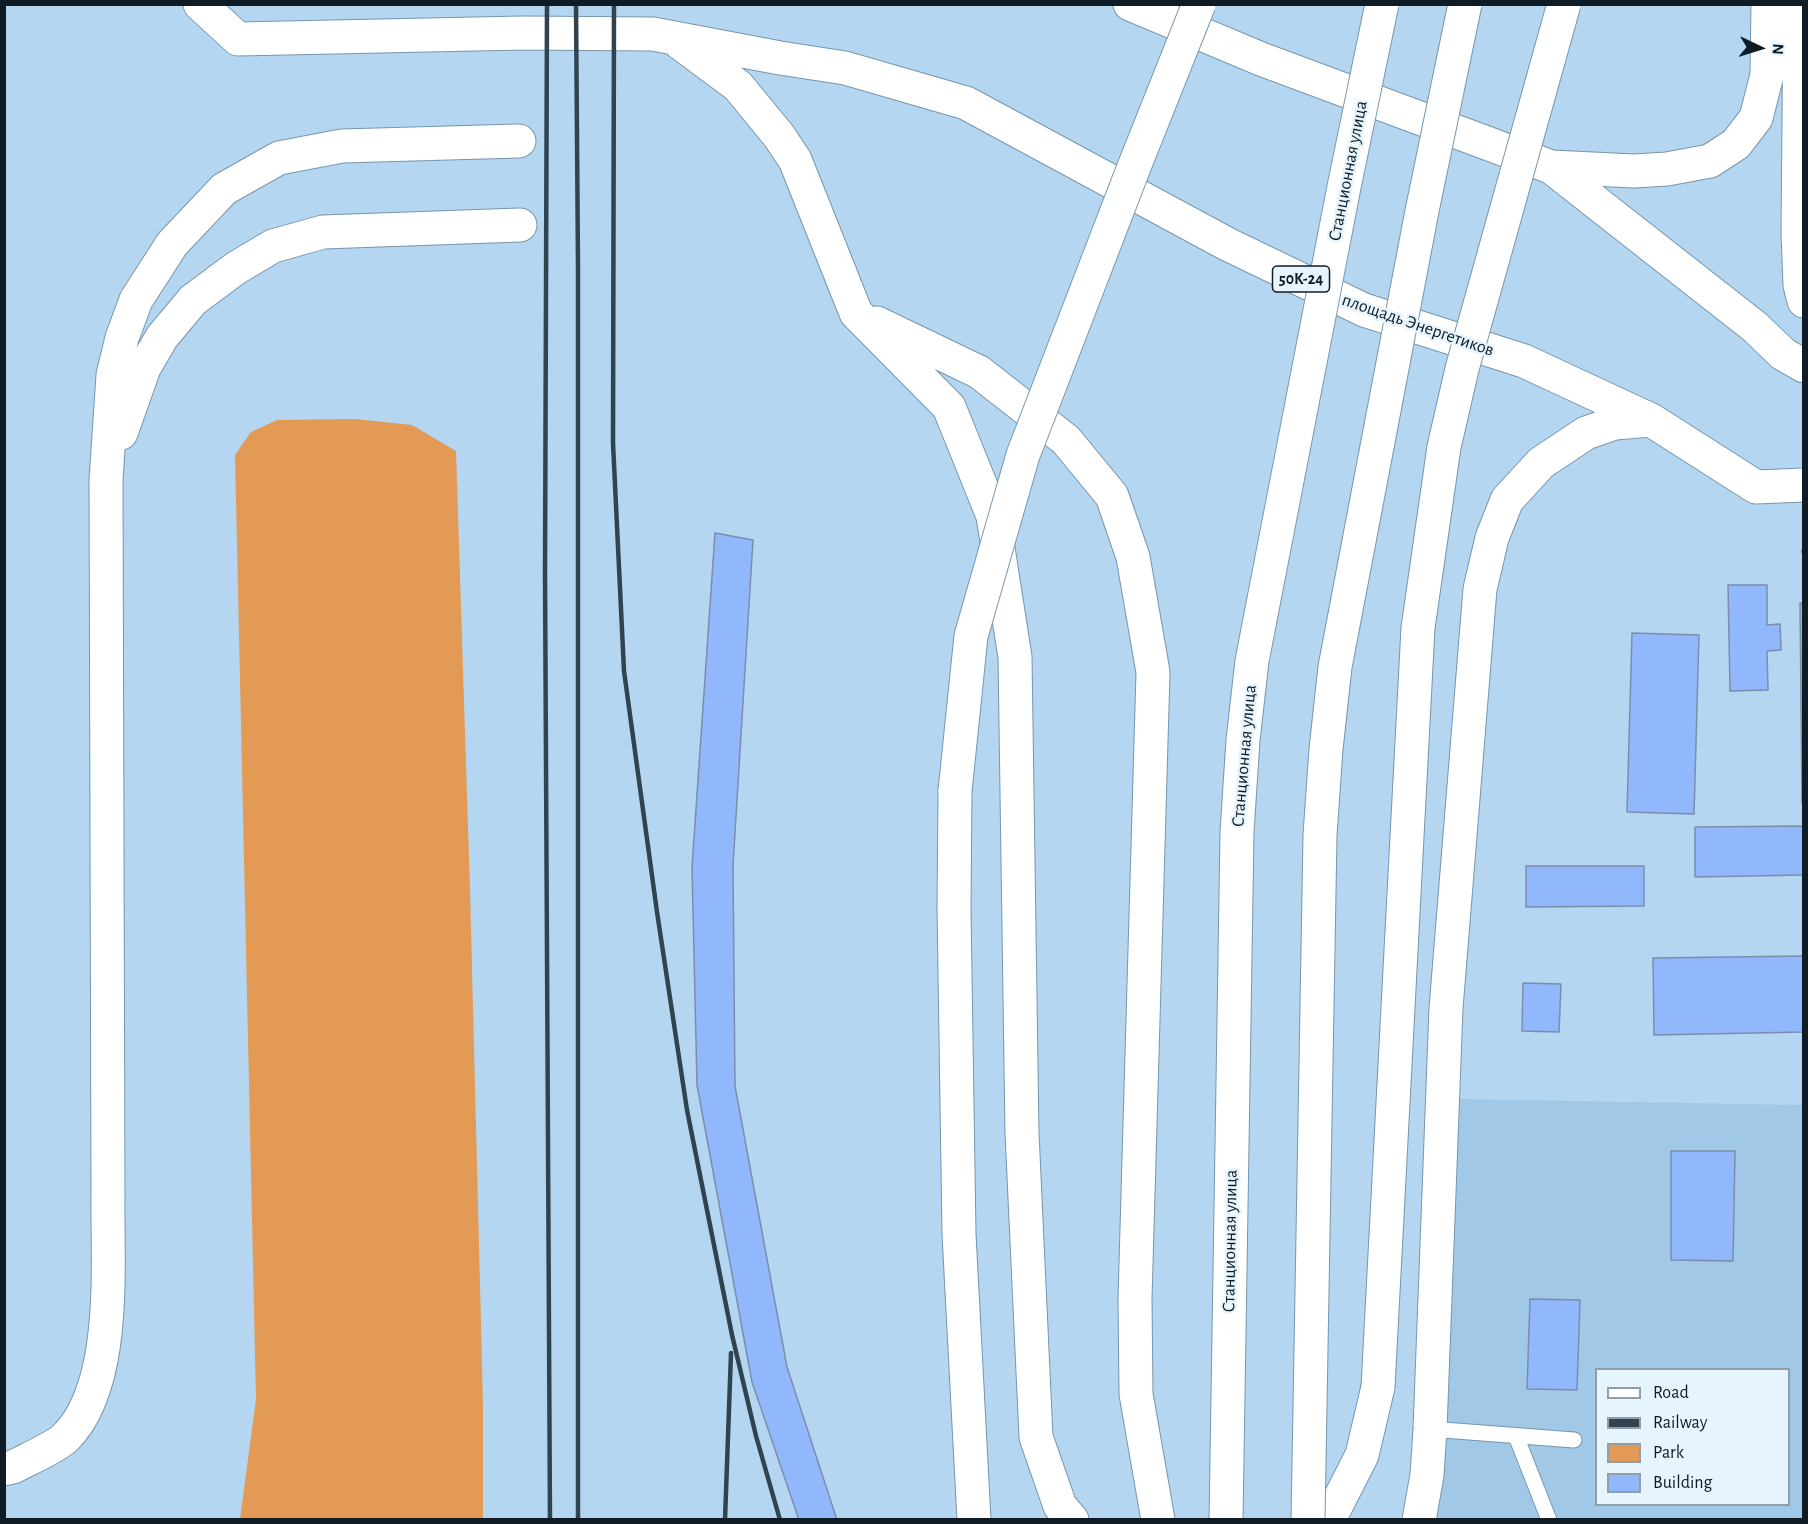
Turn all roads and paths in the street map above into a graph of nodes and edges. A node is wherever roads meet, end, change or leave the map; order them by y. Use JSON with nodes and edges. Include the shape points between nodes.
{"nodes":[{"id":1,"x":200,"y":4,"type":"edge"},
{"id":2,"x":1130,"y":4,"type":"edge"},
{"id":3,"x":1199,"y":4,"type":"edge"},
{"id":4,"x":1382,"y":4,"type":"edge"},
{"id":5,"x":1465,"y":4,"type":"edge"},
{"id":6,"x":1564,"y":4,"type":"edge"},
{"id":7,"x":1768,"y":4,"type":"edge"},
{"id":8,"x":1800,"y":4,"type":"edge"},
{"id":9,"x":674,"y":38,"type":"junction"},
{"id":10,"x":519,"y":141,"type":"dead end"},
{"id":11,"x":1551,"y":167,"type":"junction"},
{"id":12,"x":520,"y":225,"type":"dead end"},
{"id":13,"x":1803,"y":301,"type":"edge"},
{"id":14,"x":856,"y":313,"type":"junction"},
{"id":15,"x":1803,"y":366,"type":"edge"},
{"id":16,"x":1651,"y":420,"type":"junction"},
{"id":17,"x":106,"y":480,"type":"junction"},
{"id":18,"x":1803,"y":485,"type":"edge"},
{"id":19,"x":1430,"y":1429,"type":"junction"},
{"id":20,"x":1516,"y":1436,"type":"junction"},
{"id":21,"x":1575,"y":1440,"type":"dead end"},
{"id":22,"x":4,"y":1468,"type":"edge"},
{"id":23,"x":974,"y":1520,"type":"edge"},
{"id":24,"x":1072,"y":1520,"type":"edge"},
{"id":25,"x":1158,"y":1520,"type":"edge"},
{"id":26,"x":1226,"y":1520,"type":"edge"},
{"id":27,"x":1308,"y":1520,"type":"edge"},
{"id":28,"x":1325,"y":1520,"type":"edge"},
{"id":29,"x":1419,"y":1520,"type":"edge"},
{"id":30,"x":1549,"y":1520,"type":"edge"}],
"edges":[{"from":1,"to":9,"type":"main road","name":"площадь Энергетиков","via":[[238,39],[523,33],[653,34]]},
{"from":2,"to":11,"type":"main road","via":[[1261,59]]},
{"from":3,"to":23,"type":"main road","bridge":true,"via":[[1023,455],[971,636],[955,790],[954,908],[959,1234]]},
{"from":4,"to":26,"type":"main road","name":"Станционная улица","bridge":true,"via":[[1252,661],[1243,740],[1237,832]]},
{"from":5,"to":27,"type":"main road","bridge":true,"via":[[1340,644],[1326,749],[1320,835]]},
{"from":6,"to":28,"type":"main road","bridge":true,"via":[[1462,369],[1444,447],[1418,628],[1378,1387],[1362,1455]]},
{"from":7,"to":11,"type":"main road","via":[[1767,75],[1756,118],[1737,144],[1710,161],[1667,169]]},
{"from":8,"to":13,"type":"main road","via":[[1798,234]]},
{"from":9,"to":14,"type":"main road","via":[[738,86],[795,160]]},
{"from":9,"to":16,"type":"main road","name":"площадь Энергетиков","number":"50К-24","via":[[845,68],[966,103],[1227,244],[1364,310],[1524,362]]},
{"from":10,"to":17,"type":"main road","via":[[342,146],[279,158],[224,189],[172,244],[136,300],[113,375]]},
{"from":11,"to":15,"type":"main road"},
{"from":12,"to":17,"type":"main road","via":[[323,232],[273,246],[236,268],[193,300],[162,337],[129,406]]},
{"from":14,"to":24,"type":"main road","via":[[949,407],[993,516],[1015,657],[1022,1133],[1036,1437],[1060,1506]]},
{"from":14,"to":25,"type":"main road","via":[[979,372],[1066,440],[1112,496],[1133,557],[1153,672],[1135,1298],[1136,1394]]},
{"from":16,"to":18,"type":"main road","number":"50К-24","via":[[1756,486]]},
{"from":16,"to":19,"type":"main road","via":[[1615,423],[1586,433],[1541,464],[1507,500],[1492,538],[1480,589],[1446,1008]]},
{"from":17,"to":22,"type":"main road","via":[[108,1208],[104,1349],[93,1392],[80,1419],[64,1439],[13,1467]]},
{"from":19,"to":20,"type":"lane"},
{"from":19,"to":29,"type":"main road"},
{"from":20,"to":21,"type":"lane"},
{"from":20,"to":30,"type":"lane"}]}
